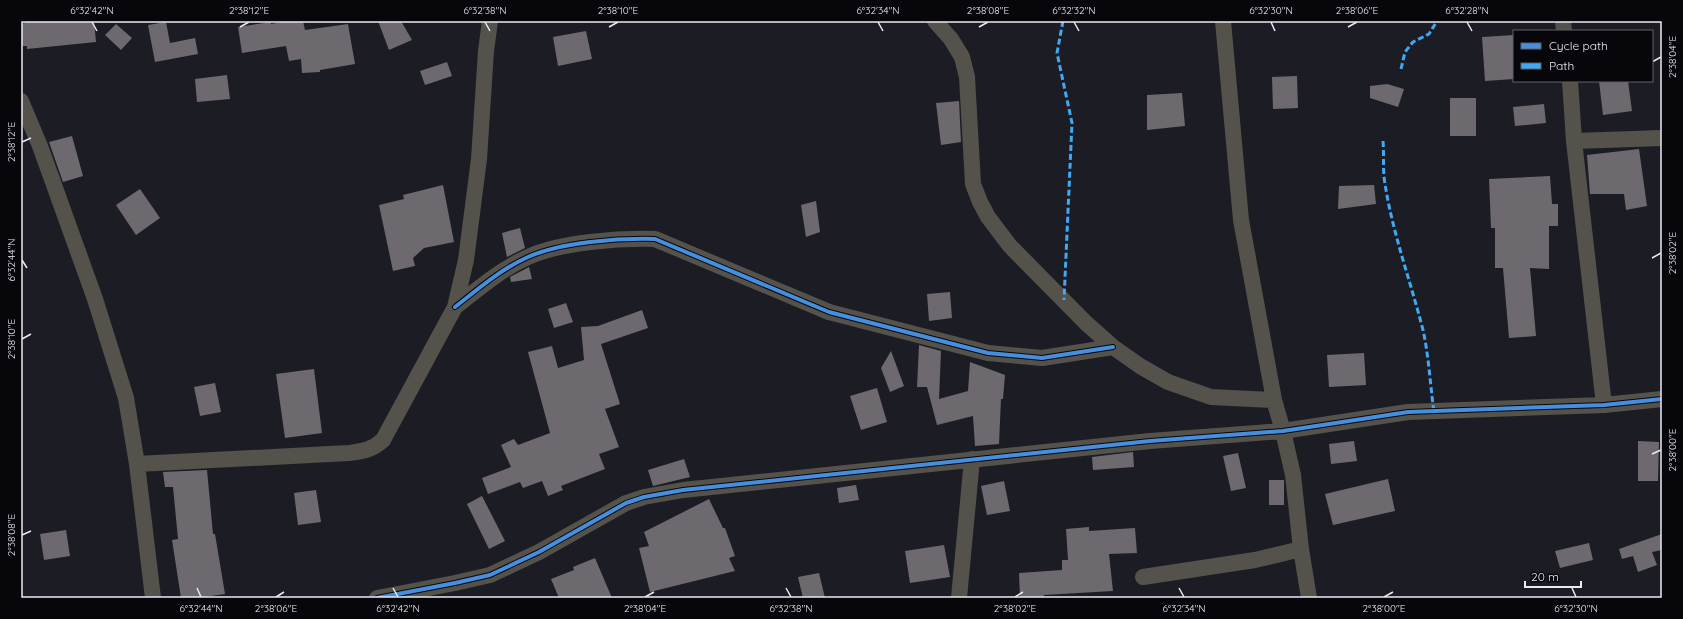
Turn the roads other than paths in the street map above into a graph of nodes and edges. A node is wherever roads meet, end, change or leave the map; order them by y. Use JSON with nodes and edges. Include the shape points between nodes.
{"nodes":[{"id":1,"x":490,"y":21,"type":"edge"},
{"id":2,"x":935,"y":21,"type":"edge"},
{"id":3,"x":1223,"y":21,"type":"edge"},
{"id":4,"x":1570,"y":82,"type":"edge"},
{"id":5,"x":21,"y":101,"type":"edge"},
{"id":6,"x":1662,"y":138,"type":"edge"},
{"id":7,"x":1574,"y":141,"type":"junction"},
{"id":8,"x":455,"y":307,"type":"junction"},
{"id":9,"x":1113,"y":347,"type":"junction"},
{"id":10,"x":1274,"y":400,"type":"junction"},
{"id":11,"x":1662,"y":400,"type":"edge"},
{"id":12,"x":1604,"y":405,"type":"junction"},
{"id":13,"x":1283,"y":431,"type":"junction"},
{"id":14,"x":972,"y":458,"type":"junction"},
{"id":15,"x":137,"y":464,"type":"junction"},
{"id":16,"x":1301,"y":549,"type":"junction"},
{"id":17,"x":1142,"y":577,"type":"dead end"},
{"id":18,"x":153,"y":598,"type":"edge"},
{"id":19,"x":377,"y":598,"type":"edge"},
{"id":20,"x":959,"y":598,"type":"edge"},
{"id":21,"x":1309,"y":598,"type":"edge"}],
"edges":[{"from":1,"to":8,"type":"street","via":[[479,159],[466,260]]},
{"from":2,"to":9,"type":"street","via":[[962,57],[967,77],[973,184],[980,202],[1010,246]]},
{"from":3,"to":10,"type":"street","via":[[1241,220]]},
{"from":4,"to":7,"type":"street"},
{"from":5,"to":15,"type":"street","via":[[40,146],[97,306],[126,398]]},
{"from":6,"to":7,"type":"street"},
{"from":7,"to":12,"type":"street"},
{"from":8,"to":9,"type":"street","via":[[490,280],[528,256],[570,245],[628,238],[655,239],[829,312],[988,353],[1042,358]]},
{"from":8,"to":15,"type":"street","via":[[383,440],[375,447],[349,453]]},
{"from":9,"to":10,"type":"street","via":[[1168,382],[1211,397]]},
{"from":10,"to":13,"type":"street"},
{"from":11,"to":12,"type":"street"},
{"from":12,"to":13,"type":"street","via":[[1408,412]]},
{"from":13,"to":14,"type":"street"},
{"from":13,"to":16,"type":"street","via":[[1293,475]]},
{"from":14,"to":19,"type":"street","via":[[684,490],[644,497],[626,503],[539,552],[490,574]]},
{"from":14,"to":20,"type":"street"},
{"from":15,"to":18,"type":"street"},
{"from":16,"to":17,"type":"street","via":[[1255,560]]},
{"from":16,"to":21,"type":"street"}]}
